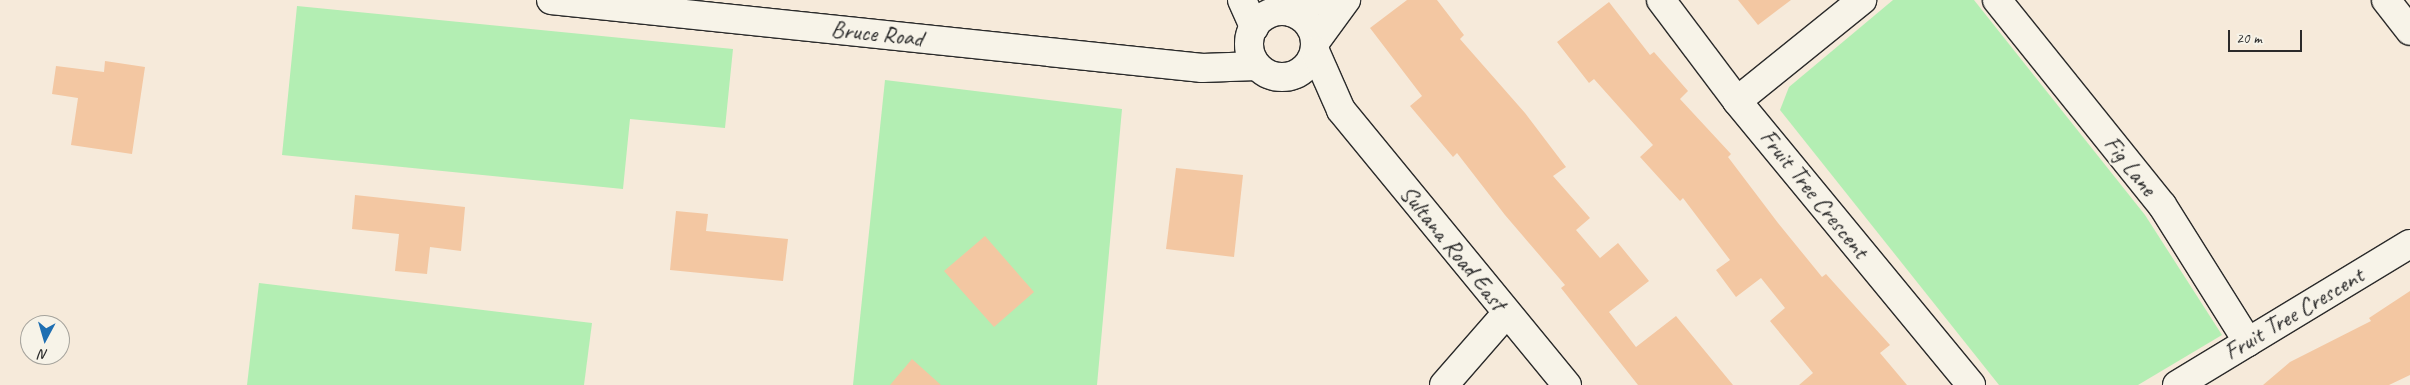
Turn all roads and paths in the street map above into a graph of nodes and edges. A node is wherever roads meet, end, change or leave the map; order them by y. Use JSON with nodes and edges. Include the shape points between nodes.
{"nodes":[{"id":1,"x":552,"y":0,"type":"edge"},
{"id":2,"x":1242,"y":0,"type":"edge"},
{"id":3,"x":1316,"y":0,"type":"edge"},
{"id":4,"x":1346,"y":0,"type":"edge"},
{"id":5,"x":1661,"y":0,"type":"edge"},
{"id":6,"x":1862,"y":0,"type":"edge"},
{"id":7,"x":1997,"y":0,"type":"edge"},
{"id":8,"x":2386,"y":0,"type":"edge"},
{"id":9,"x":1280,"y":8,"type":"edge"},
{"id":10,"x":2410,"y":31,"type":"edge"},
{"id":11,"x":1252,"y":32,"type":"junction"},
{"id":12,"x":1315,"y":46,"type":"junction"},
{"id":13,"x":1257,"y":66,"type":"junction"},
{"id":14,"x":1202,"y":68,"type":"junction"},
{"id":15,"x":1287,"y":77,"type":"junction"},
{"id":16,"x":1737,"y":101,"type":"junction"},
{"id":17,"x":1341,"y":110,"type":"junction"},
{"id":18,"x":2410,"y":244,"type":"edge"},
{"id":19,"x":1506,"y":314,"type":"junction"},
{"id":20,"x":2248,"y":342,"type":"junction"},
{"id":21,"x":1444,"y":385,"type":"edge"},
{"id":22,"x":1567,"y":385,"type":"edge"},
{"id":23,"x":1971,"y":385,"type":"edge"},
{"id":24,"x":2177,"y":385,"type":"edge"}],
"edges":[{"from":1,"to":14,"type":"street","name":"Bruce Road"},
{"from":2,"to":11,"type":"street"},
{"from":3,"to":9,"type":"street"},
{"from":4,"to":12,"type":"street"},
{"from":5,"to":16,"type":"street","name":"Fruit Tree Crescent"},
{"from":6,"to":16,"type":"street"},
{"from":7,"to":20,"type":"street","name":"Fig Lane","via":[[2162,205]]},
{"from":8,"to":10,"type":"street"},
{"from":9,"to":11,"type":"street","via":[[1264,16]]},
{"from":9,"to":12,"type":"street","via":[[1304,20],[1313,32]]},
{"from":11,"to":13,"type":"street","via":[[1249,46]]},
{"from":11,"to":14,"type":"street"},
{"from":12,"to":15,"type":"street","via":[[1302,71]]},
{"from":12,"to":17,"type":"street","name":"Sultana Road East"},
{"from":13,"to":14,"type":"street","name":"Bruce Road"},
{"from":13,"to":15,"type":"street","via":[[1276,77]]},
{"from":15,"to":17,"type":"street","name":"Sultana Road East"},
{"from":16,"to":23,"type":"street","name":"Fruit Tree Crescent"},
{"from":17,"to":19,"type":"street","name":"Sultana Road East"},
{"from":18,"to":20,"type":"street","name":"Fruit Tree Crescent"},
{"from":19,"to":21,"type":"street"},
{"from":19,"to":22,"type":"street","name":"Sultana Road East"},
{"from":20,"to":24,"type":"street","name":"Fruit Tree Crescent"}]}
